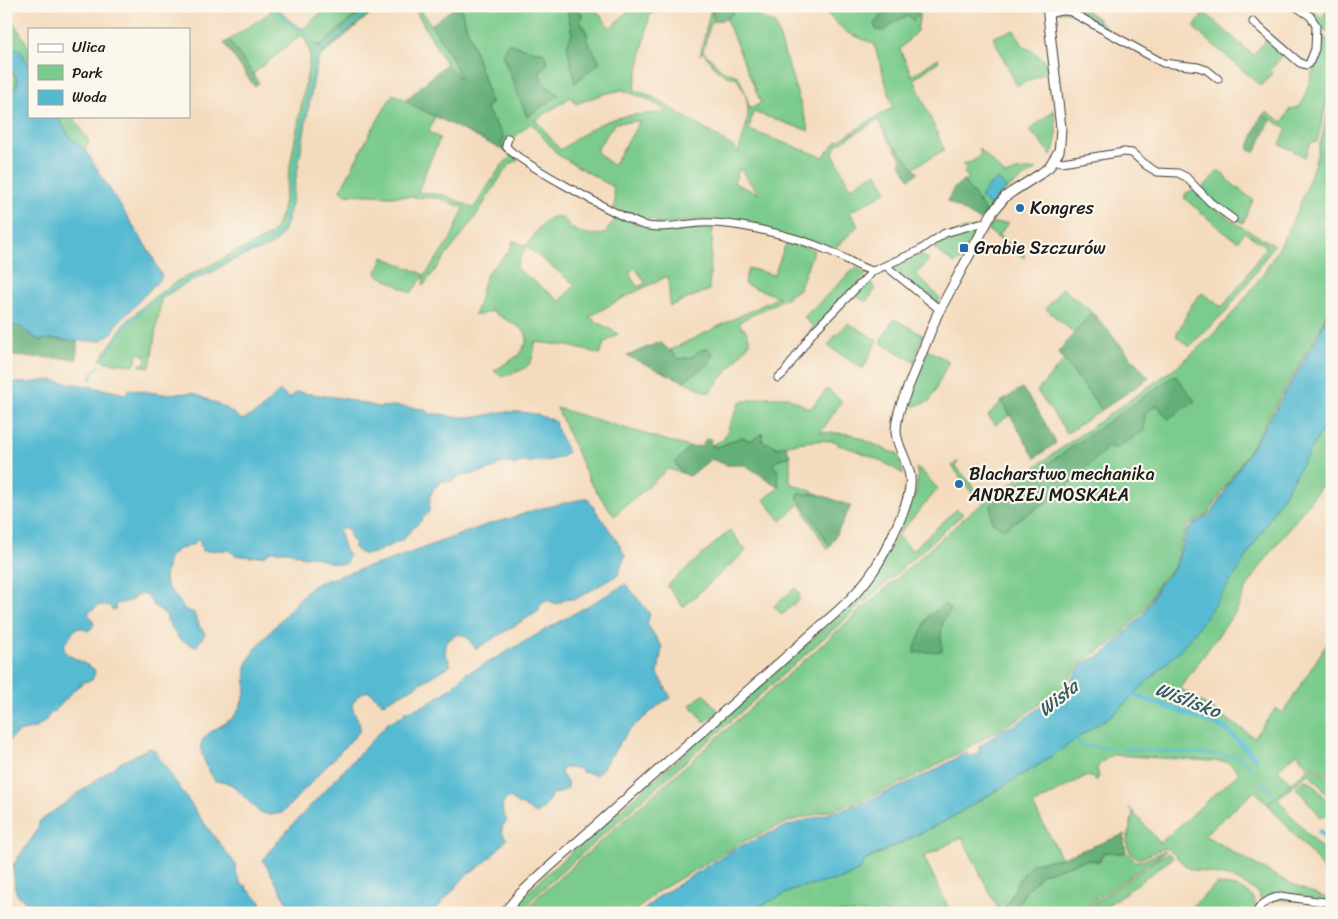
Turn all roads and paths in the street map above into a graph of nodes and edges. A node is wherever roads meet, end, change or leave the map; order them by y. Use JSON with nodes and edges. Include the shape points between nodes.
{"nodes":[{"id":1,"x":1295,"y":6,"type":"edge"},
{"id":2,"x":1048,"y":10,"type":"edge"},
{"id":3,"x":1254,"y":22,"type":"dead end"},
{"id":4,"x":1218,"y":79,"type":"dead end"},
{"id":5,"x":508,"y":138,"type":"dead end"},
{"id":6,"x":1054,"y":160,"type":"junction"},
{"id":7,"x":1233,"y":220,"type":"dead end"},
{"id":8,"x":988,"y":221,"type":"junction"},
{"id":9,"x":886,"y":266,"type":"junction"},
{"id":10,"x":873,"y":271,"type":"junction"},
{"id":11,"x":939,"y":309,"type":"junction"},
{"id":12,"x":778,"y":378,"type":"dead end"},
{"id":13,"x":1332,"y":903,"type":"edge"},
{"id":14,"x":504,"y":913,"type":"edge"},
{"id":15,"x":1256,"y":913,"type":"edge"}],
"edges":[{"from":1,"to":3,"type":"street","via":[[1310,16],[1316,25],[1315,49],[1309,64],[1300,63]]},
{"from":2,"to":4,"type":"street","via":[[1067,10],[1163,63],[1198,67]]},
{"from":2,"to":6,"type":"street","via":[[1061,128],[1060,148]]},
{"from":5,"to":10,"type":"street","via":[[506,146],[518,158],[640,224],[659,228],[705,223],[761,230],[829,250]]},
{"from":6,"to":7,"type":"street","via":[[1062,162],[1130,152],[1157,172],[1178,173],[1186,177]]},
{"from":6,"to":8,"type":"street","via":[[1043,172],[1006,197]]},
{"from":8,"to":9,"type":"street","via":[[945,233],[920,250]]},
{"from":8,"to":11,"type":"street"},
{"from":9,"to":10,"type":"street"},
{"from":9,"to":11,"type":"street"},
{"from":10,"to":12,"type":"street","via":[[814,332]]},
{"from":11,"to":14,"type":"street","via":[[897,420],[896,434],[910,476],[908,498],[873,572],[840,609],[548,868]]},
{"from":13,"to":15,"type":"street","via":[[1280,896],[1261,905]]}]}
